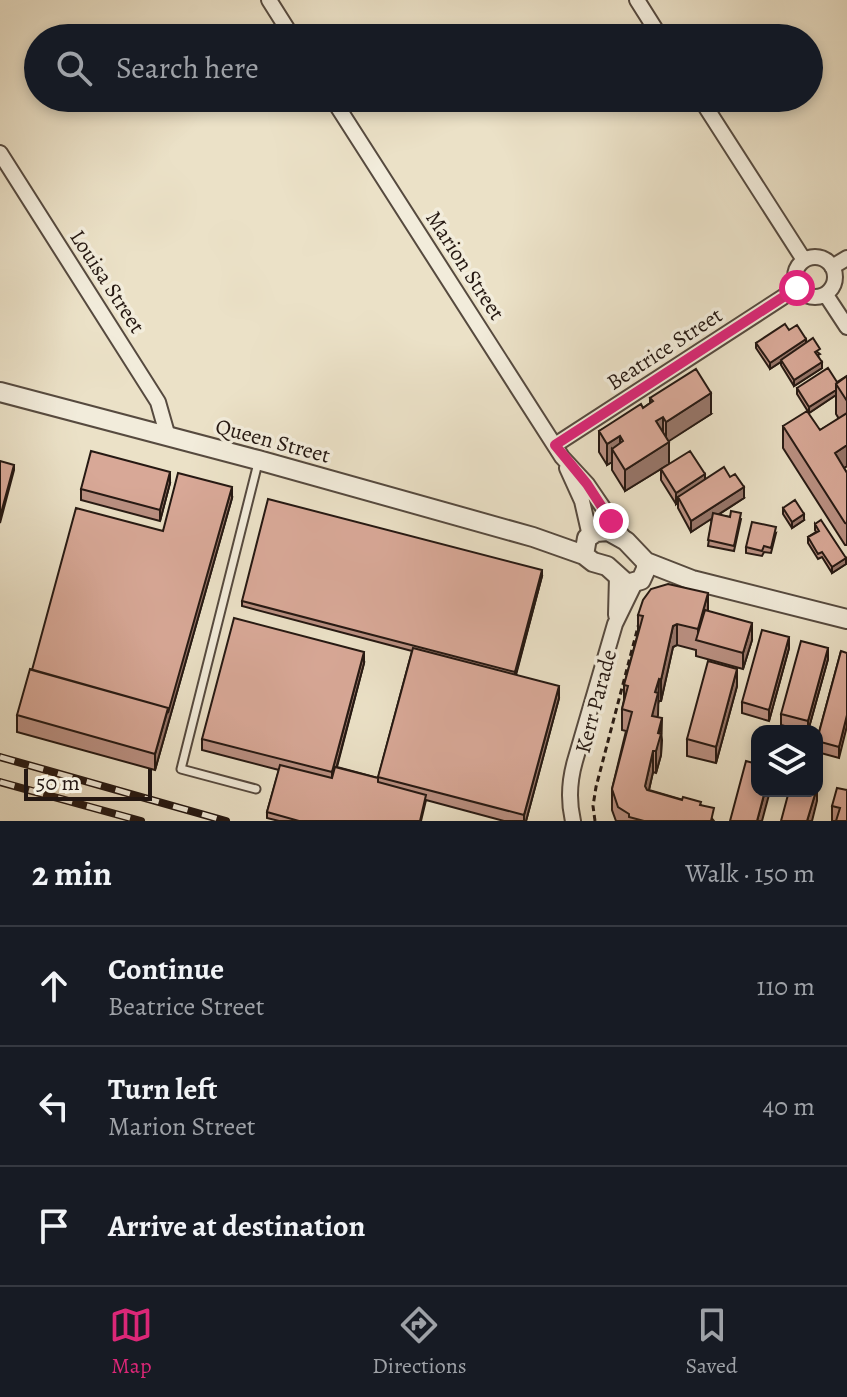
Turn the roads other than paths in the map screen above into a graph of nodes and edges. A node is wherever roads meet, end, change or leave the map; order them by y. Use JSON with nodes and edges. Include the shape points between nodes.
{"nodes":[{"id":1,"x":269,"y":0,"type":"edge"},
{"id":2,"x":637,"y":0,"type":"edge"},
{"id":3,"x":284,"y":24,"type":"edge"},
{"id":4,"x":652,"y":24,"type":"edge"},
{"id":5,"x":341,"y":112,"type":"edge"},
{"id":6,"x":709,"y":112,"type":"edge"},
{"id":7,"x":0,"y":153,"type":"edge"},
{"id":8,"x":847,"y":258,"type":"edge"},
{"id":9,"x":804,"y":260,"type":"junction"},
{"id":10,"x":832,"y":267,"type":"junction"},
{"id":11,"x":797,"y":288,"type":"junction"},
{"id":12,"x":826,"y":295,"type":"junction"},
{"id":13,"x":847,"y":327,"type":"edge"},
{"id":14,"x":0,"y":392,"type":"edge"},
{"id":15,"x":168,"y":437,"type":"junction"},
{"id":16,"x":559,"y":451,"type":"junction"},
{"id":17,"x":258,"y":460,"type":"junction"},
{"id":18,"x":626,"y":541,"type":"junction"},
{"id":19,"x":587,"y":543,"type":"junction"},
{"id":20,"x":642,"y":574,"type":"junction"},
{"id":21,"x":617,"y":576,"type":"junction"},
{"id":22,"x":847,"y":619,"type":"edge"},
{"id":23,"x":615,"y":624,"type":"junction"},
{"id":24,"x":256,"y":789,"type":"dead end"},
{"id":25,"x":573,"y":821,"type":"edge"}],
"edges":[{"from":1,"to":3,"type":"street"},
{"from":2,"to":4,"type":"street"},
{"from":5,"to":16,"type":"street","name":"Marion Street"},
{"from":6,"to":9,"type":"street"},
{"from":7,"to":15,"type":"street","name":"Louisa Street","via":[[158,402]]},
{"from":8,"to":10,"type":"street"},
{"from":9,"to":10,"type":"street","via":[[816,257]]},
{"from":9,"to":11,"type":"street","via":[[796,270]]},
{"from":10,"to":12,"type":"street","via":[[834,285]]},
{"from":11,"to":12,"type":"street","via":[[807,296]]},
{"from":11,"to":16,"type":"street","name":"Beatrice Street"},
{"from":12,"to":13,"type":"street"},
{"from":14,"to":15,"type":"street","name":"Queen Street"},
{"from":15,"to":17,"type":"street","name":"Queen Street"},
{"from":16,"to":18,"type":"street","name":"Marion Street"},
{"from":16,"to":19,"type":"street","name":"Marion Street","via":[[582,501]]},
{"from":17,"to":19,"type":"street","name":"Queen Street","via":[[533,537]]},
{"from":17,"to":24,"type":"lane","via":[[181,769]]},
{"from":18,"to":19,"type":"street","via":[[608,531],[596,532]]},
{"from":18,"to":20,"type":"street"},
{"from":19,"to":21,"type":"street","via":[[593,562]]},
{"from":20,"to":21,"type":"street","via":[[627,584]]},
{"from":20,"to":22,"type":"street","via":[[692,580]]},
{"from":20,"to":23,"type":"street","name":"Kerr Parade"},
{"from":21,"to":23,"type":"street","name":"Kerr Parade"},
{"from":23,"to":25,"type":"street","name":"Kerr Parade","via":[[570,781]]}]}
